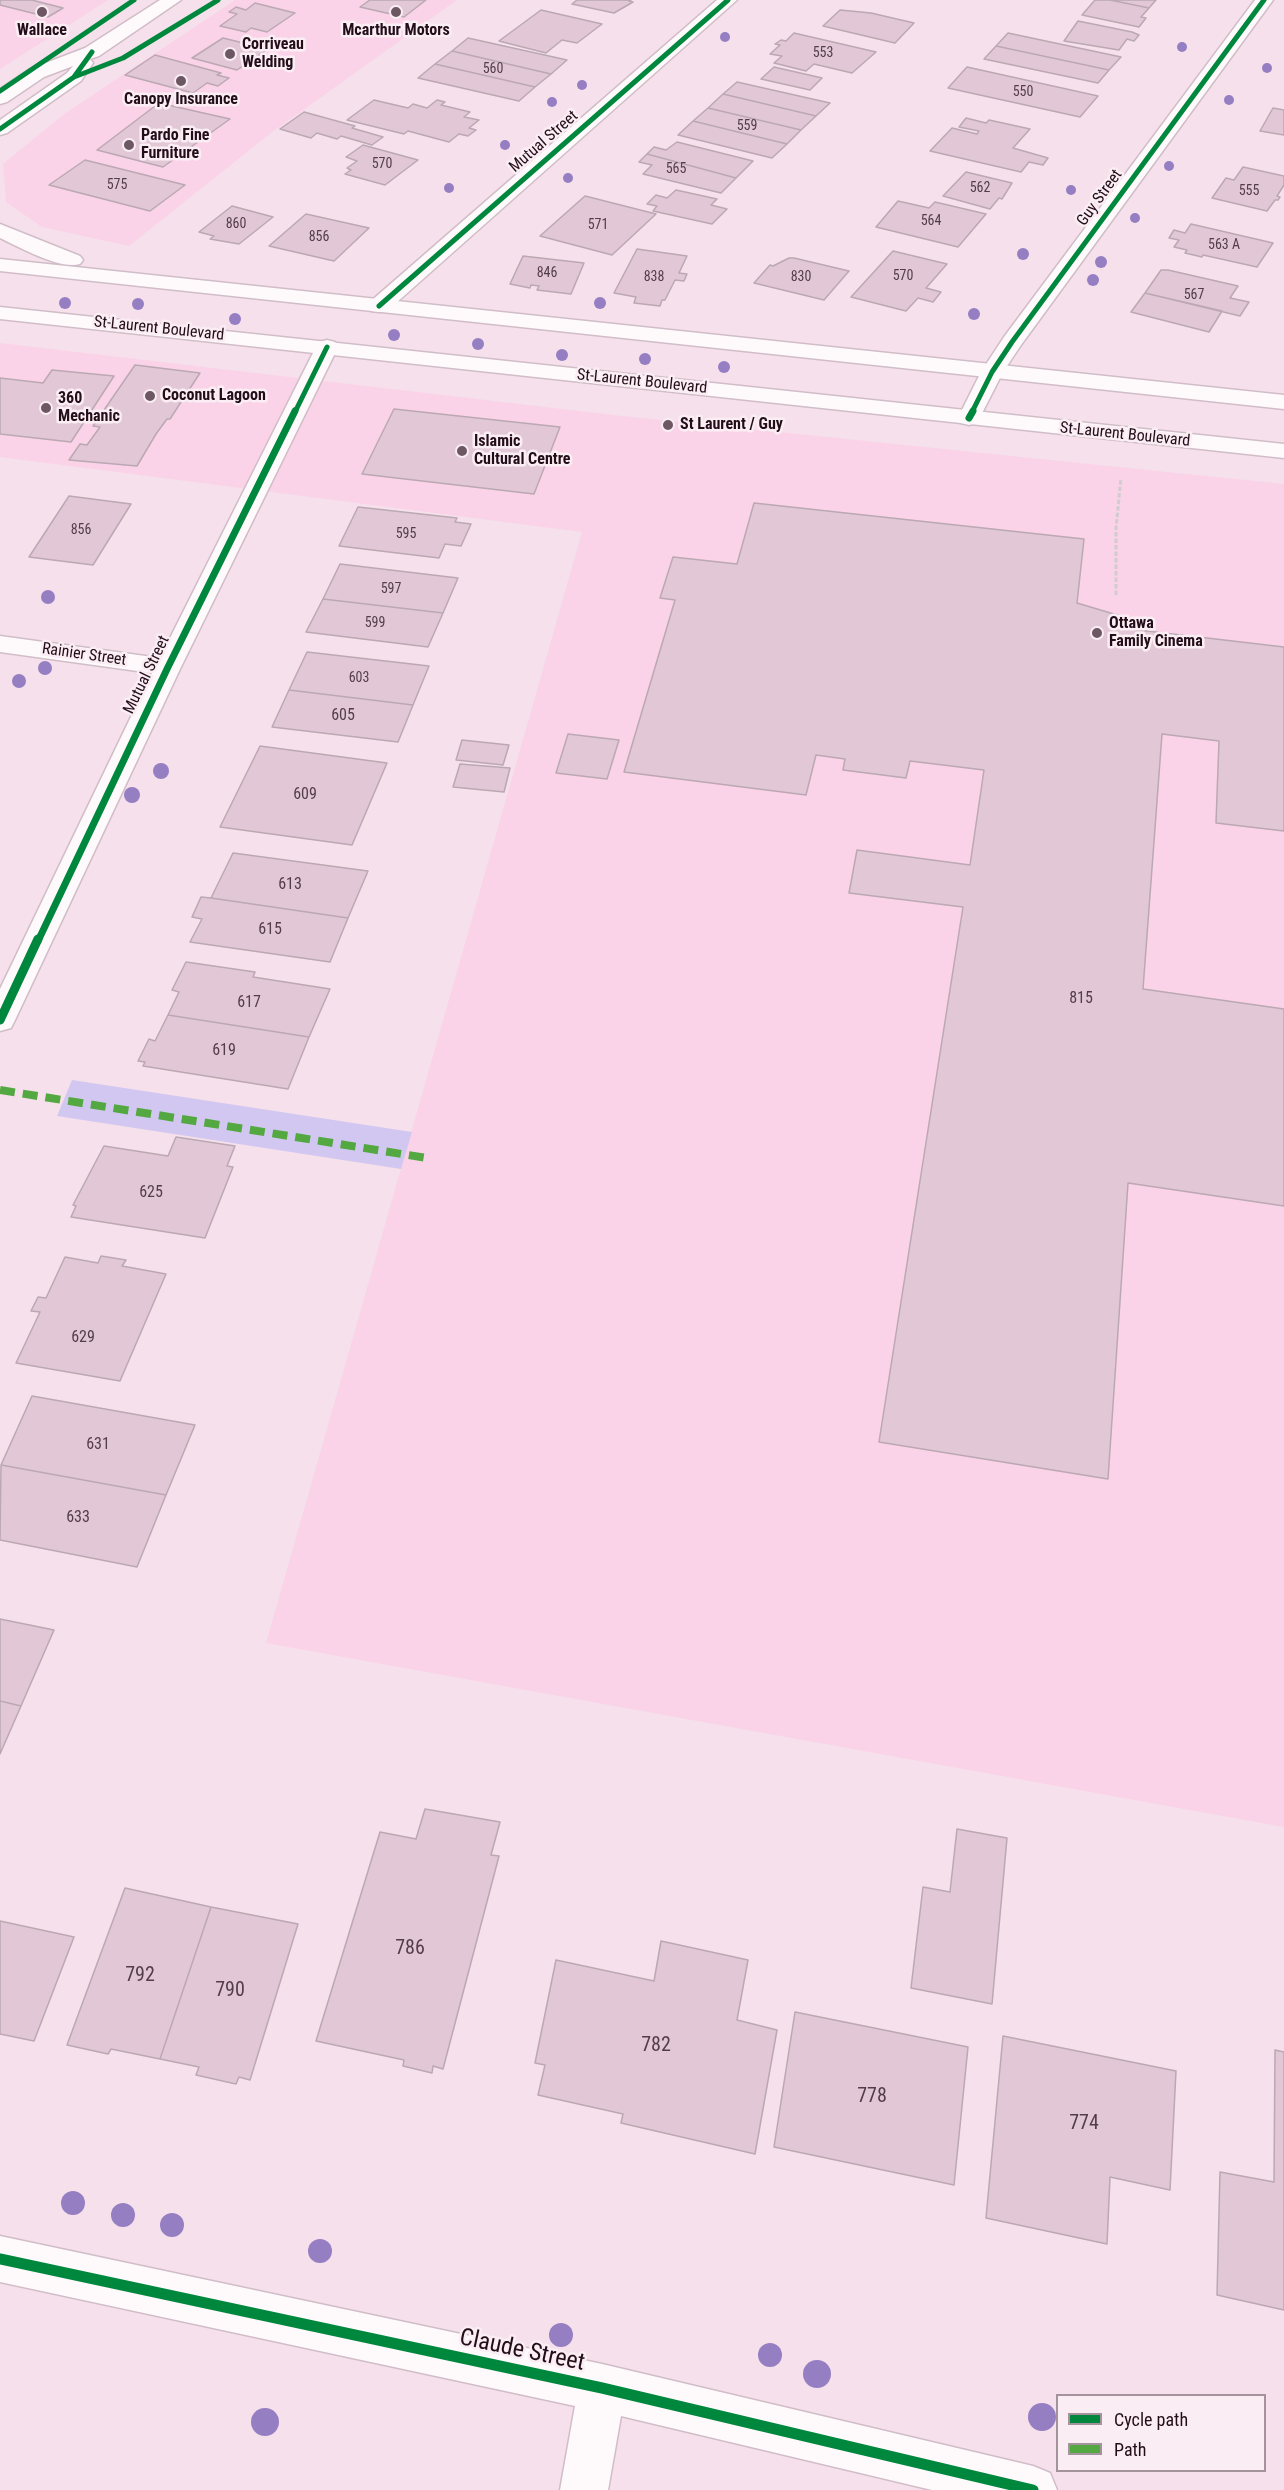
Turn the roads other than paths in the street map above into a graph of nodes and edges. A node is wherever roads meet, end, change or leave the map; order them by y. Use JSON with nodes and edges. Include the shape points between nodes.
{"nodes":[{"id":1,"x":171,"y":0,"type":"edge"},
{"id":2,"x":728,"y":0,"type":"edge"},
{"id":3,"x":1264,"y":0,"type":"edge"},
{"id":4,"x":92,"y":52,"type":"junction"},
{"id":5,"x":0,"y":98,"type":"edge"},
{"id":6,"x":0,"y":129,"type":"edge"},
{"id":7,"x":0,"y":230,"type":"edge"},
{"id":8,"x":0,"y":266,"type":"edge"},
{"id":9,"x":123,"y":277,"type":"junction"},
{"id":10,"x":380,"y":306,"type":"junction"},
{"id":11,"x":0,"y":313,"type":"edge"},
{"id":12,"x":327,"y":347,"type":"junction"},
{"id":13,"x":992,"y":372,"type":"junction"},
{"id":14,"x":1284,"y":402,"type":"edge"},
{"id":15,"x":969,"y":418,"type":"junction"},
{"id":16,"x":1284,"y":451,"type":"edge"},
{"id":17,"x":0,"y":644,"type":"edge"},
{"id":18,"x":168,"y":667,"type":"junction"},
{"id":19,"x":0,"y":1020,"type":"edge"},
{"id":20,"x":0,"y":2259,"type":"edge"},
{"id":21,"x":602,"y":2388,"type":"junction"},
{"id":22,"x":584,"y":2490,"type":"edge"},
{"id":23,"x":1033,"y":2490,"type":"edge"}],
"edges":[{"from":1,"to":4,"type":"street"},
{"from":2,"to":10,"type":"street","name":"Mutual Street"},
{"from":3,"to":13,"type":"street","name":"Guy Street"},
{"from":4,"to":5,"type":"street","via":[[37,73]]},
{"from":4,"to":6,"type":"street","via":[[74,77]]},
{"from":7,"to":9,"type":"street","via":[[38,248]]},
{"from":8,"to":9,"type":"street"},
{"from":9,"to":10,"type":"street"},
{"from":10,"to":13,"type":"street"},
{"from":11,"to":12,"type":"street","name":"St-Laurent Boulevard"},
{"from":12,"to":15,"type":"street","name":"St-Laurent Boulevard"},
{"from":12,"to":18,"type":"street","name":"Mutual Street"},
{"from":13,"to":14,"type":"street"},
{"from":13,"to":15,"type":"street","name":"Guy Street"},
{"from":15,"to":16,"type":"street","name":"St-Laurent Boulevard"},
{"from":17,"to":18,"type":"street","name":"Rainier Street"},
{"from":18,"to":19,"type":"street","name":"Mutual Street"},
{"from":20,"to":21,"type":"street","name":"Claude Street"},
{"from":21,"to":22,"type":"street"},
{"from":21,"to":23,"type":"street","name":"Claude Street"}]}
